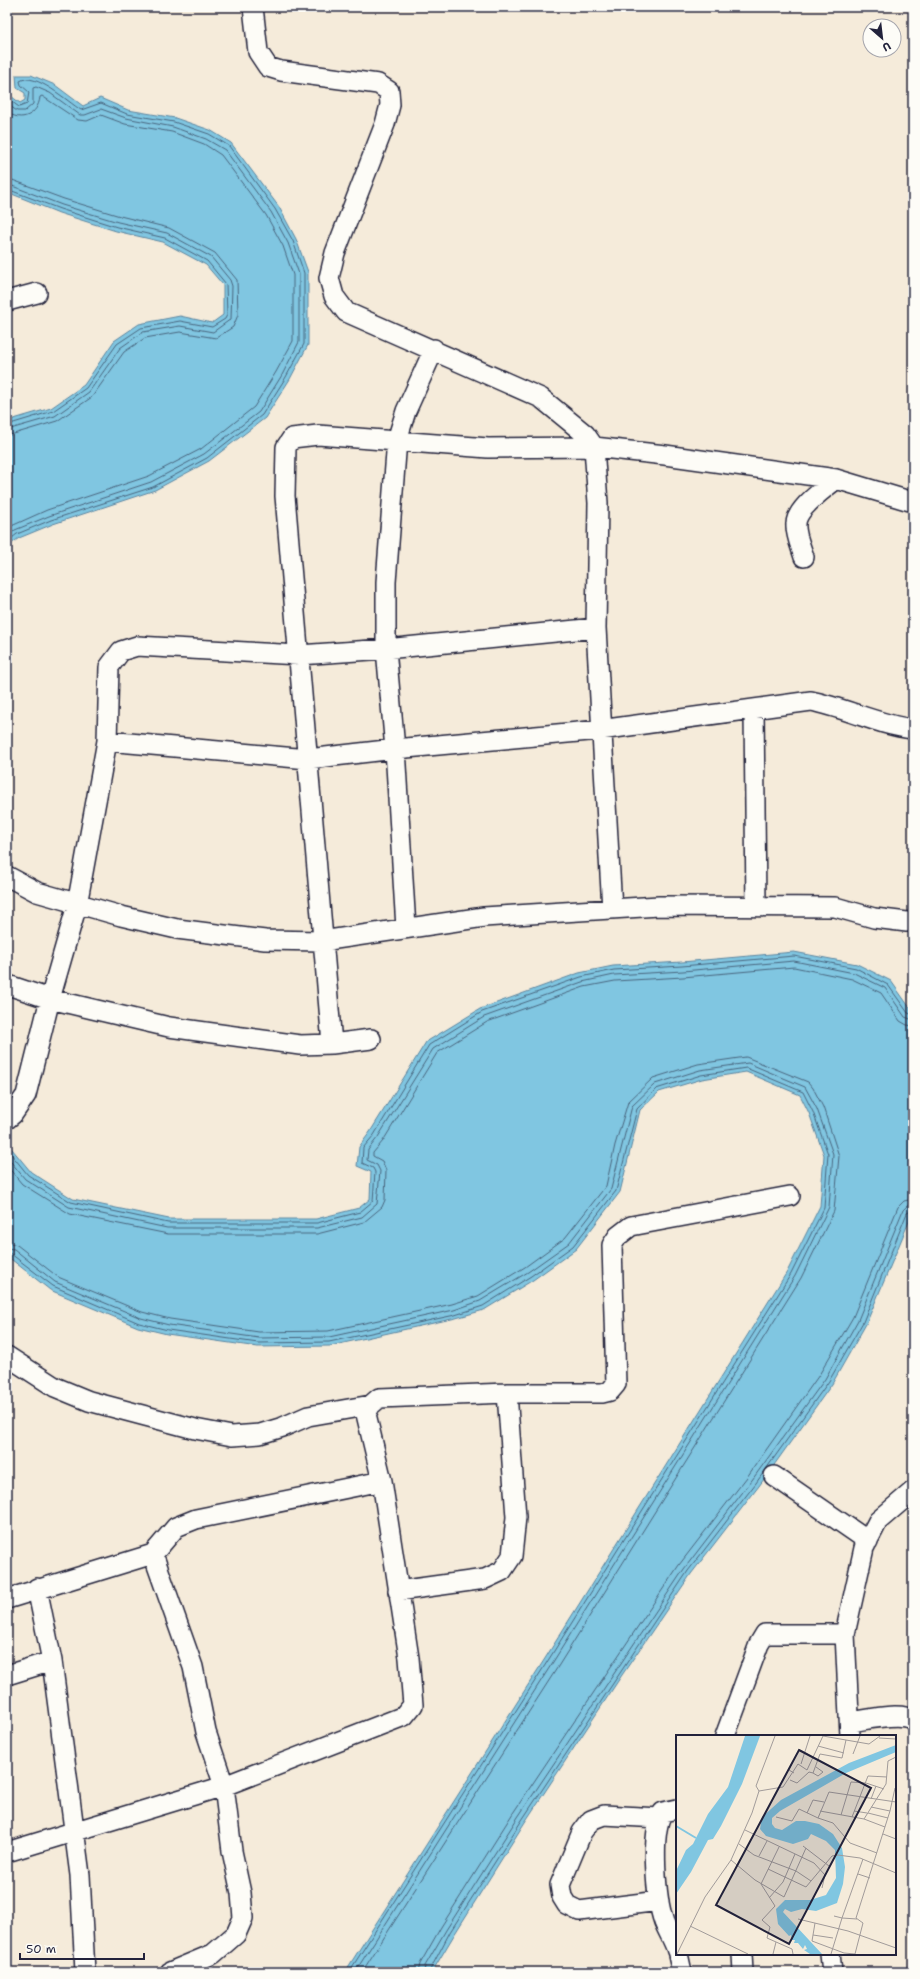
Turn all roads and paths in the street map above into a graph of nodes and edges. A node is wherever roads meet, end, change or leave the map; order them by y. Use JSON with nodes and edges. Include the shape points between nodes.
{"nodes":[{"id":1,"x":253,"y":7,"type":"edge"},
{"id":2,"x":36,"y":293,"type":"dead end"},
{"id":3,"x":7,"y":301,"type":"edge"},
{"id":4,"x":434,"y":349,"type":"junction"},
{"id":5,"x":397,"y":440,"type":"junction"},
{"id":6,"x":594,"y":447,"type":"junction"},
{"id":7,"x":836,"y":479,"type":"junction"},
{"id":8,"x":913,"y":502,"type":"edge"},
{"id":9,"x":804,"y":557,"type":"dead end"},
{"id":10,"x":596,"y":628,"type":"junction"},
{"id":11,"x":386,"y":649,"type":"junction"},
{"id":12,"x":299,"y":655,"type":"junction"},
{"id":13,"x":754,"y":709,"type":"junction"},
{"id":14,"x":913,"y":729,"type":"edge"},
{"id":15,"x":600,"y":730,"type":"junction"},
{"id":16,"x":107,"y":740,"type":"junction"},
{"id":17,"x":395,"y":749,"type":"junction"},
{"id":18,"x":308,"y":759,"type":"junction"},
{"id":19,"x":7,"y":876,"type":"edge"},
{"id":20,"x":77,"y":904,"type":"junction"},
{"id":21,"x":756,"y":906,"type":"junction"},
{"id":22,"x":612,"y":909,"type":"junction"},
{"id":23,"x":913,"y":921,"type":"edge"},
{"id":24,"x":406,"y":928,"type":"junction"},
{"id":25,"x":322,"y":941,"type":"junction"},
{"id":26,"x":8,"y":985,"type":"edge"},
{"id":27,"x":50,"y":999,"type":"junction"},
{"id":28,"x":371,"y":1039,"type":"dead end"},
{"id":29,"x":332,"y":1044,"type":"junction"},
{"id":30,"x":10,"y":1116,"type":"edge"},
{"id":31,"x":790,"y":1196,"type":"dead end"},
{"id":32,"x":7,"y":1356,"type":"edge"},
{"id":33,"x":507,"y":1393,"type":"junction"},
{"id":34,"x":371,"y":1405,"type":"junction"},
{"id":35,"x":774,"y":1476,"type":"dead end"},
{"id":36,"x":382,"y":1481,"type":"junction"},
{"id":37,"x":913,"y":1491,"type":"edge"},
{"id":38,"x":868,"y":1541,"type":"junction"},
{"id":39,"x":153,"y":1554,"type":"junction"},
{"id":40,"x":37,"y":1588,"type":"junction"},
{"id":41,"x":398,"y":1591,"type":"junction"},
{"id":42,"x":7,"y":1599,"type":"edge"},
{"id":43,"x":845,"y":1634,"type":"junction"},
{"id":44,"x":52,"y":1661,"type":"junction"},
{"id":45,"x":7,"y":1675,"type":"edge"},
{"id":46,"x":913,"y":1720,"type":"edge"},
{"id":47,"x":850,"y":1729,"type":"edge"},
{"id":48,"x":725,"y":1735,"type":"edge"},
{"id":49,"x":224,"y":1786,"type":"junction"},
{"id":50,"x":676,"y":1809,"type":"edge"},
{"id":51,"x":659,"y":1818,"type":"junction"},
{"id":52,"x":74,"y":1833,"type":"junction"},
{"id":53,"x":7,"y":1852,"type":"edge"},
{"id":54,"x":659,"y":1901,"type":"junction"},
{"id":55,"x":676,"y":1949,"type":"edge"},
{"id":56,"x":678,"y":1955,"type":"edge"},
{"id":57,"x":742,"y":1955,"type":"edge"},
{"id":58,"x":830,"y":1955,"type":"edge"},
{"id":59,"x":85,"y":1972,"type":"edge"},
{"id":60,"x":170,"y":1972,"type":"edge"},
{"id":61,"x":682,"y":1972,"type":"edge"},
{"id":62,"x":743,"y":1972,"type":"edge"},
{"id":63,"x":832,"y":1972,"type":"edge"}],
"edges":[{"from":1,"to":4,"type":"street","via":[[258,52],[268,67],[378,84],[389,91],[390,105],[385,124],[335,253],[329,278],[334,296],[346,312]]},
{"from":2,"to":3,"type":"street"},
{"from":4,"to":5,"type":"street","via":[[406,411]]},
{"from":4,"to":6,"type":"street","via":[[541,398],[585,434]]},
{"from":5,"to":6,"type":"street","via":[[488,448]]},
{"from":5,"to":11,"type":"street","via":[[386,582]]},
{"from":5,"to":12,"type":"street","via":[[318,435],[292,438],[286,447],[285,496]]},
{"from":6,"to":7,"type":"street"},
{"from":6,"to":10,"type":"street","via":[[598,503]]},
{"from":7,"to":8,"type":"street"},
{"from":7,"to":9,"type":"street","via":[[802,509],[797,517],[796,525]]},
{"from":10,"to":11,"type":"street"},
{"from":10,"to":15,"type":"street"},
{"from":11,"to":12,"type":"street"},
{"from":11,"to":17,"type":"street"},
{"from":12,"to":16,"type":"street","via":[[137,646],[121,651],[109,667]]},
{"from":12,"to":18,"type":"street"},
{"from":13,"to":14,"type":"street","via":[[811,701],[900,728]]},
{"from":13,"to":15,"type":"street"},
{"from":13,"to":21,"type":"street"},
{"from":15,"to":17,"type":"street"},
{"from":15,"to":22,"type":"street"},
{"from":16,"to":18,"type":"street"},
{"from":16,"to":20,"type":"street"},
{"from":17,"to":18,"type":"street"},
{"from":17,"to":24,"type":"street"},
{"from":18,"to":25,"type":"street"},
{"from":19,"to":20,"type":"street","via":[[37,892]]},
{"from":20,"to":25,"type":"street","via":[[177,929],[264,940]]},
{"from":20,"to":27,"type":"street"},
{"from":21,"to":22,"type":"street","via":[[659,906]]},
{"from":21,"to":23,"type":"street","via":[[835,907],[874,918]]},
{"from":22,"to":24,"type":"street","via":[[484,917]]},
{"from":24,"to":25,"type":"street"},
{"from":25,"to":29,"type":"street"},
{"from":26,"to":27,"type":"street"},
{"from":27,"to":29,"type":"street","via":[[169,1027],[300,1045]]},
{"from":27,"to":30,"type":"street","via":[[26,1095]]},
{"from":28,"to":29,"type":"street"},
{"from":31,"to":33,"type":"street","via":[[631,1226],[618,1236],[612,1245],[616,1384],[610,1391],[602,1394]]},
{"from":32,"to":34,"type":"street","via":[[55,1387],[89,1401],[232,1436],[260,1434],[308,1416]]},
{"from":33,"to":34,"type":"street","via":[[379,1398]]},
{"from":33,"to":41,"type":"street","via":[[516,1517],[512,1556],[502,1571],[485,1579]]},
{"from":34,"to":36,"type":"street","via":[[366,1414]]},
{"from":35,"to":38,"type":"street"},
{"from":36,"to":39,"type":"street","via":[[196,1519],[176,1527]]},
{"from":36,"to":41,"type":"street"},
{"from":37,"to":38,"type":"street","via":[[878,1521]]},
{"from":38,"to":43,"type":"street","via":[[864,1548]]},
{"from":39,"to":40,"type":"street"},
{"from":39,"to":49,"type":"street","via":[[193,1667],[206,1732]]},
{"from":40,"to":42,"type":"street"},
{"from":40,"to":44,"type":"street"},
{"from":41,"to":49,"type":"street","via":[[409,1658],[413,1705],[410,1710],[392,1721]]},
{"from":43,"to":47,"type":"street"},
{"from":43,"to":48,"type":"street","via":[[765,1634]]},
{"from":44,"to":45,"type":"street"},
{"from":44,"to":52,"type":"street"},
{"from":46,"to":47,"type":"street","via":[[906,1716],[896,1716]]},
{"from":49,"to":52,"type":"street"},
{"from":49,"to":60,"type":"street","via":[[232,1851],[241,1893],[242,1918],[236,1934],[212,1954]]},
{"from":50,"to":51,"type":"street","via":[[663,1812]]},
{"from":51,"to":54,"type":"street","via":[[655,1858]]},
{"from":51,"to":54,"type":"street","via":[[604,1815],[591,1820],[582,1832],[560,1885],[567,1905],[579,1911]]},
{"from":52,"to":53,"type":"street"},
{"from":52,"to":59,"type":"street","via":[[80,1875]]},
{"from":54,"to":55,"type":"street","via":[[664,1922]]},
{"from":56,"to":61,"type":"street"},
{"from":57,"to":62,"type":"street"},
{"from":58,"to":63,"type":"street"}]}
